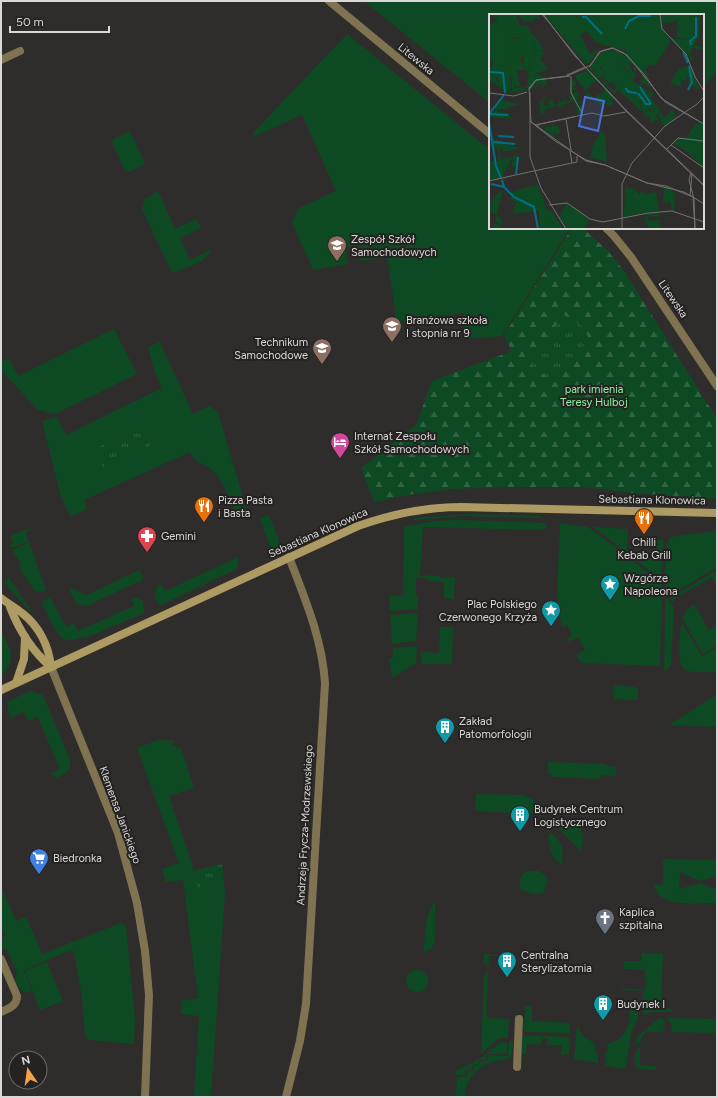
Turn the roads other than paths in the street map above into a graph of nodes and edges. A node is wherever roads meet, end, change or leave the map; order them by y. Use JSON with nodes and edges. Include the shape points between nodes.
{"nodes":[{"id":1,"x":329,"y":1,"type":"edge"},
{"id":2,"x":20,"y":51,"type":"dead end"},
{"id":3,"x":1,"y":60,"type":"edge"},
{"id":4,"x":489,"y":133,"type":"edge"},
{"id":5,"x":607,"y":229,"type":"edge"},
{"id":6,"x":717,"y":386,"type":"edge"},
{"id":7,"x":717,"y":513,"type":"edge"},
{"id":8,"x":289,"y":557,"type":"junction"},
{"id":9,"x":1,"y":598,"type":"edge"},
{"id":10,"x":10,"y":607,"type":"junction"},
{"id":11,"x":25,"y":637,"type":"junction"},
{"id":12,"x":51,"y":667,"type":"junction"},
{"id":13,"x":16,"y":683,"type":"junction"},
{"id":14,"x":1,"y":690,"type":"edge"},
{"id":15,"x":1,"y":959,"type":"edge"},
{"id":16,"x":1,"y":1012,"type":"edge"},
{"id":17,"x":519,"y":1019,"type":"dead end"},
{"id":18,"x":518,"y":1067,"type":"dead end"},
{"id":19,"x":145,"y":1097,"type":"edge"},
{"id":20,"x":286,"y":1097,"type":"edge"}],
"edges":[{"from":1,"to":4,"type":"street","name":"Litewska"},
{"from":2,"to":3,"type":"street"},
{"from":5,"to":6,"type":"street","name":"Litewska","via":[[634,261]]},
{"from":7,"to":8,"type":"street","name":"Sebastiana Klonowica","via":[[429,508],[371,521]]},
{"from":8,"to":12,"type":"street","name":"Sebastiana Klonowica"},
{"from":8,"to":20,"type":"street","name":"Andrzeja Frycza-Modrzewskiego","via":[[316,627],[325,683],[306,1004]]},
{"from":9,"to":10,"type":"street"},
{"from":10,"to":11,"type":"street"},
{"from":10,"to":12,"type":"street","via":[[21,612],[37,629],[47,645]]},
{"from":11,"to":12,"type":"street","via":[[37,656]]},
{"from":11,"to":13,"type":"street","via":[[24,659]]},
{"from":12,"to":13,"type":"street","name":"Sebastiana Klonowica"},
{"from":12,"to":19,"type":"street","name":"Klemensa Janickiego","via":[[118,833],[137,903],[149,994]]},
{"from":13,"to":14,"type":"street","name":"Sebastiana Klonowica"},
{"from":15,"to":16,"type":"street","via":[[17,1001],[14,1006]]},
{"from":17,"to":18,"type":"street"}]}
